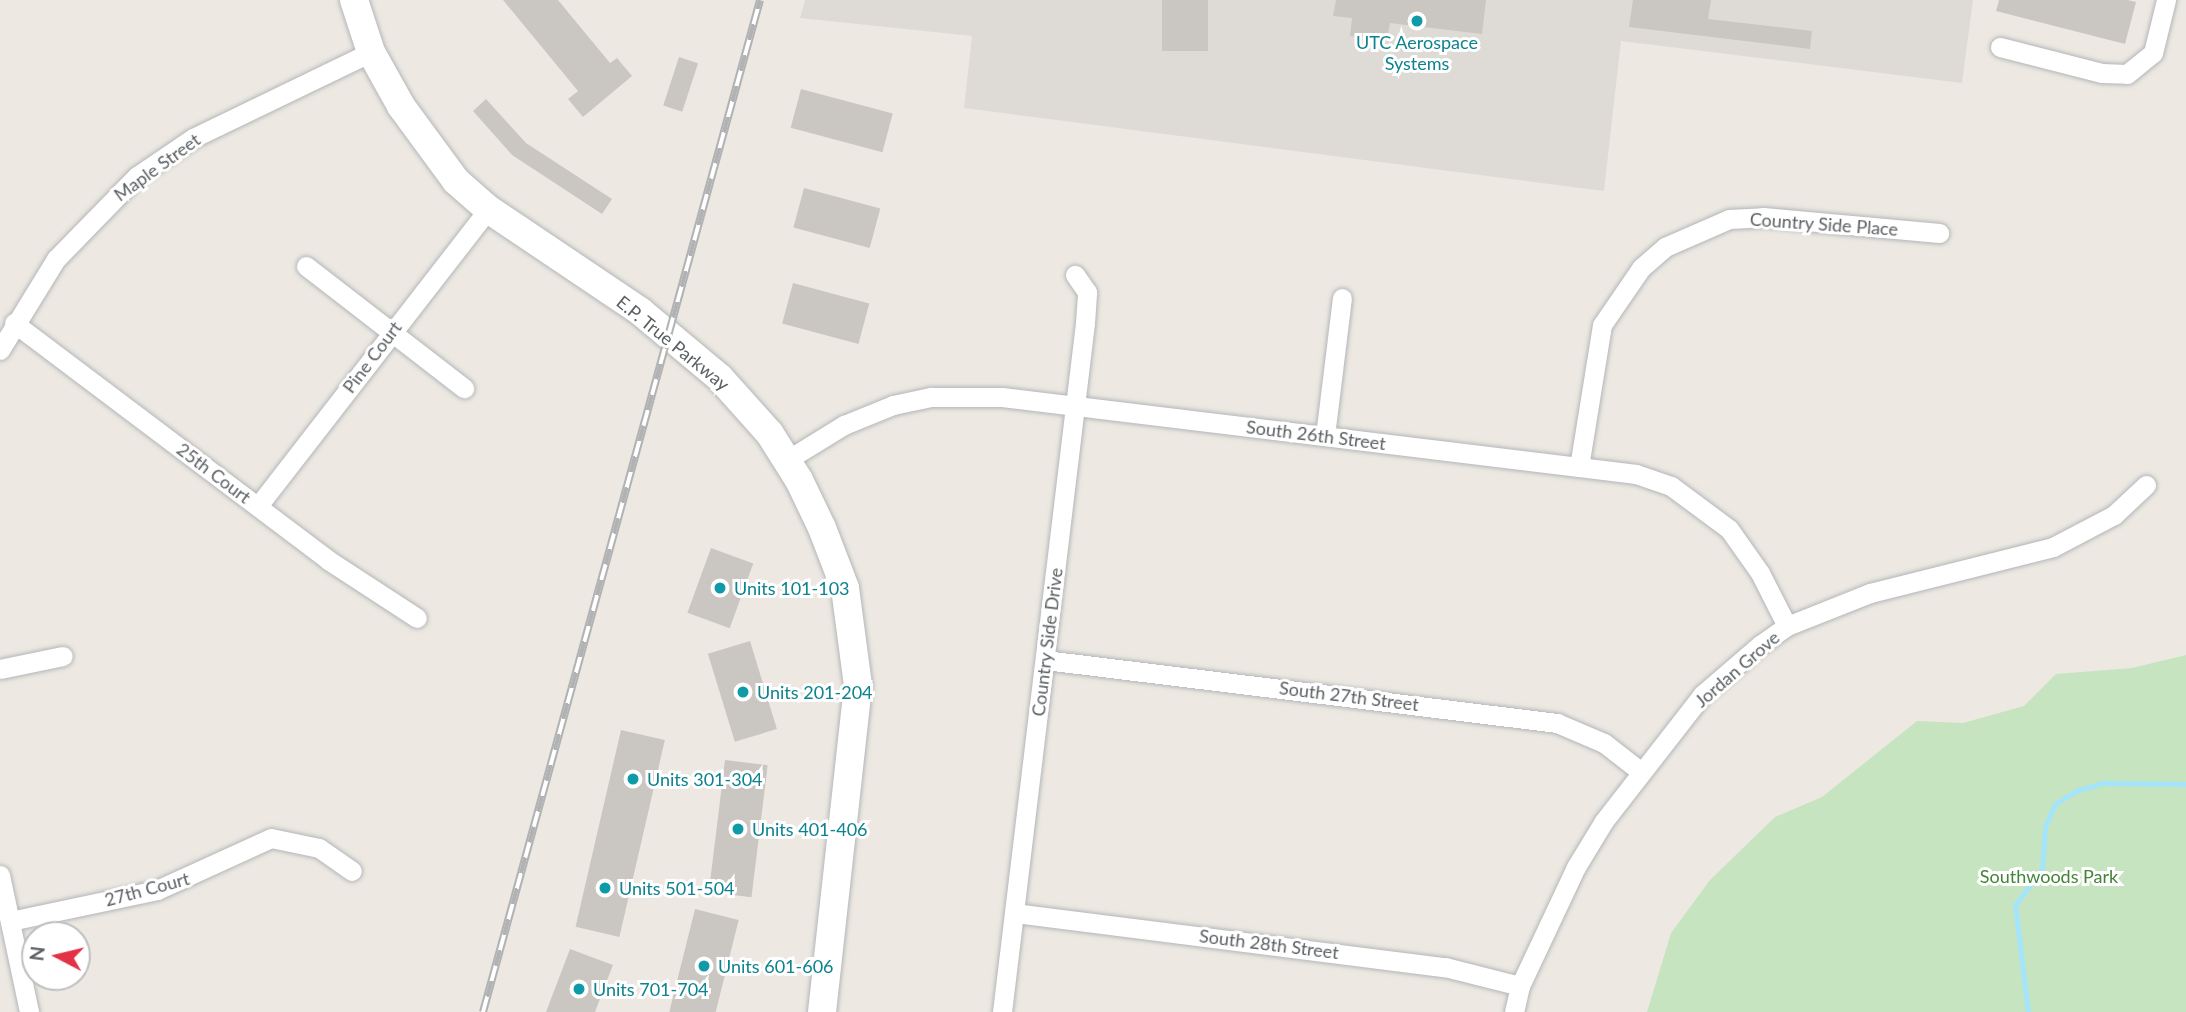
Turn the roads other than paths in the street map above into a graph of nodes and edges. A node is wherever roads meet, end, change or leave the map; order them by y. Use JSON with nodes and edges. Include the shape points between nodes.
{"nodes":[{"id":1,"x":354,"y":0,"type":"edge"},
{"id":2,"x":2166,"y":0,"type":"edge"},
{"id":3,"x":2000,"y":47,"type":"dead end"},
{"id":4,"x":372,"y":52,"type":"junction"},
{"id":5,"x":488,"y":209,"type":"junction"},
{"id":6,"x":1939,"y":233,"type":"dead end"},
{"id":7,"x":306,"y":266,"type":"dead end"},
{"id":8,"x":1075,"y":275,"type":"dead end"},
{"id":9,"x":1342,"y":298,"type":"dead end"},
{"id":10,"x":14,"y":323,"type":"junction"},
{"id":11,"x":392,"y":332,"type":"junction"},
{"id":12,"x":0,"y":350,"type":"edge"},
{"id":13,"x":464,"y":388,"type":"dead end"},
{"id":14,"x":1074,"y":407,"type":"junction"},
{"id":15,"x":1325,"y":436,"type":"junction"},
{"id":16,"x":787,"y":460,"type":"junction"},
{"id":17,"x":1579,"y":467,"type":"junction"},
{"id":18,"x":2146,"y":485,"type":"dead end"},
{"id":19,"x":258,"y":506,"type":"junction"},
{"id":20,"x":417,"y":618,"type":"dead end"},
{"id":21,"x":1787,"y":626,"type":"junction"},
{"id":22,"x":63,"y":656,"type":"dead end"},
{"id":23,"x":1045,"y":660,"type":"junction"},
{"id":24,"x":0,"y":669,"type":"edge"},
{"id":25,"x":1640,"y":771,"type":"junction"},
{"id":26,"x":352,"y":871,"type":"dead end"},
{"id":27,"x":0,"y":875,"type":"edge"},
{"id":28,"x":1015,"y":914,"type":"junction"},
{"id":29,"x":10,"y":921,"type":"junction"},
{"id":30,"x":1520,"y":986,"type":"junction"},
{"id":31,"x":29,"y":1012,"type":"edge"},
{"id":32,"x":822,"y":1012,"type":"edge"},
{"id":33,"x":1002,"y":1012,"type":"edge"},
{"id":34,"x":1514,"y":1012,"type":"edge"}],
"edges":[{"from":1,"to":4,"type":"main road","name":"E.P. True Parkway"},
{"from":2,"to":3,"type":"street","via":[[2153,52],[2127,74],[2102,73]]},
{"from":4,"to":5,"type":"main road","name":"E.P. True Parkway","via":[[426,145]]},
{"from":4,"to":10,"type":"street","name":"Maple Street","via":[[193,138],[137,176],[56,259]]},
{"from":5,"to":11,"type":"street","name":"Pine Court"},
{"from":5,"to":16,"type":"main road","name":"E.P. True Parkway","via":[[641,312],[700,359],[753,413]]},
{"from":6,"to":17,"type":"street","name":"Country Side Place","via":[[1763,217],[1729,219],[1665,247],[1641,268],[1602,325]]},
{"from":7,"to":11,"type":"street"},
{"from":8,"to":14,"type":"street","name":"Country Side Drive","via":[[1087,292]]},
{"from":9,"to":15,"type":"street"},
{"from":10,"to":12,"type":"street","name":"Maple Street"},
{"from":10,"to":19,"type":"street","name":"25th Court"},
{"from":11,"to":13,"type":"street"},
{"from":11,"to":19,"type":"street","name":"Pine Court"},
{"from":14,"to":15,"type":"street","name":"South 26th Street"},
{"from":14,"to":16,"type":"street","name":"South 26th Street","via":[[1002,397],[931,397],[864,415]]},
{"from":14,"to":23,"type":"street","name":"Country Side Drive"},
{"from":15,"to":17,"type":"street","name":"South 26th Street"},
{"from":16,"to":32,"type":"main road","name":"E.P. True Parkway","via":[[837,559],[856,660],[855,734]]},
{"from":17,"to":21,"type":"street","name":"South 26th Street","via":[[1636,474],[1671,486],[1698,504],[1729,529],[1760,573]]},
{"from":18,"to":21,"type":"street","name":"Jordan Grove","via":[[2114,515],[2053,547],[1870,593]]},
{"from":19,"to":20,"type":"street","name":"25th Court"},
{"from":21,"to":25,"type":"street","name":"Jordan Grove","via":[[1702,695]]},
{"from":22,"to":24,"type":"street"},
{"from":23,"to":25,"type":"street","name":"South 27th Street","via":[[1557,723],[1604,743]]},
{"from":23,"to":28,"type":"street","name":"Country Side Drive"},
{"from":25,"to":30,"type":"street","name":"Jordan Grove","via":[[1576,867]]},
{"from":26,"to":29,"type":"street","name":"27th Court","via":[[318,848],[271,838],[157,891]]},
{"from":27,"to":29,"type":"street"},
{"from":28,"to":30,"type":"street","name":"South 28th Street","via":[[1419,963]]},
{"from":28,"to":33,"type":"street","name":"Country Side Drive"},
{"from":29,"to":31,"type":"street"},
{"from":30,"to":34,"type":"street","name":"Jordan Grove"}]}
